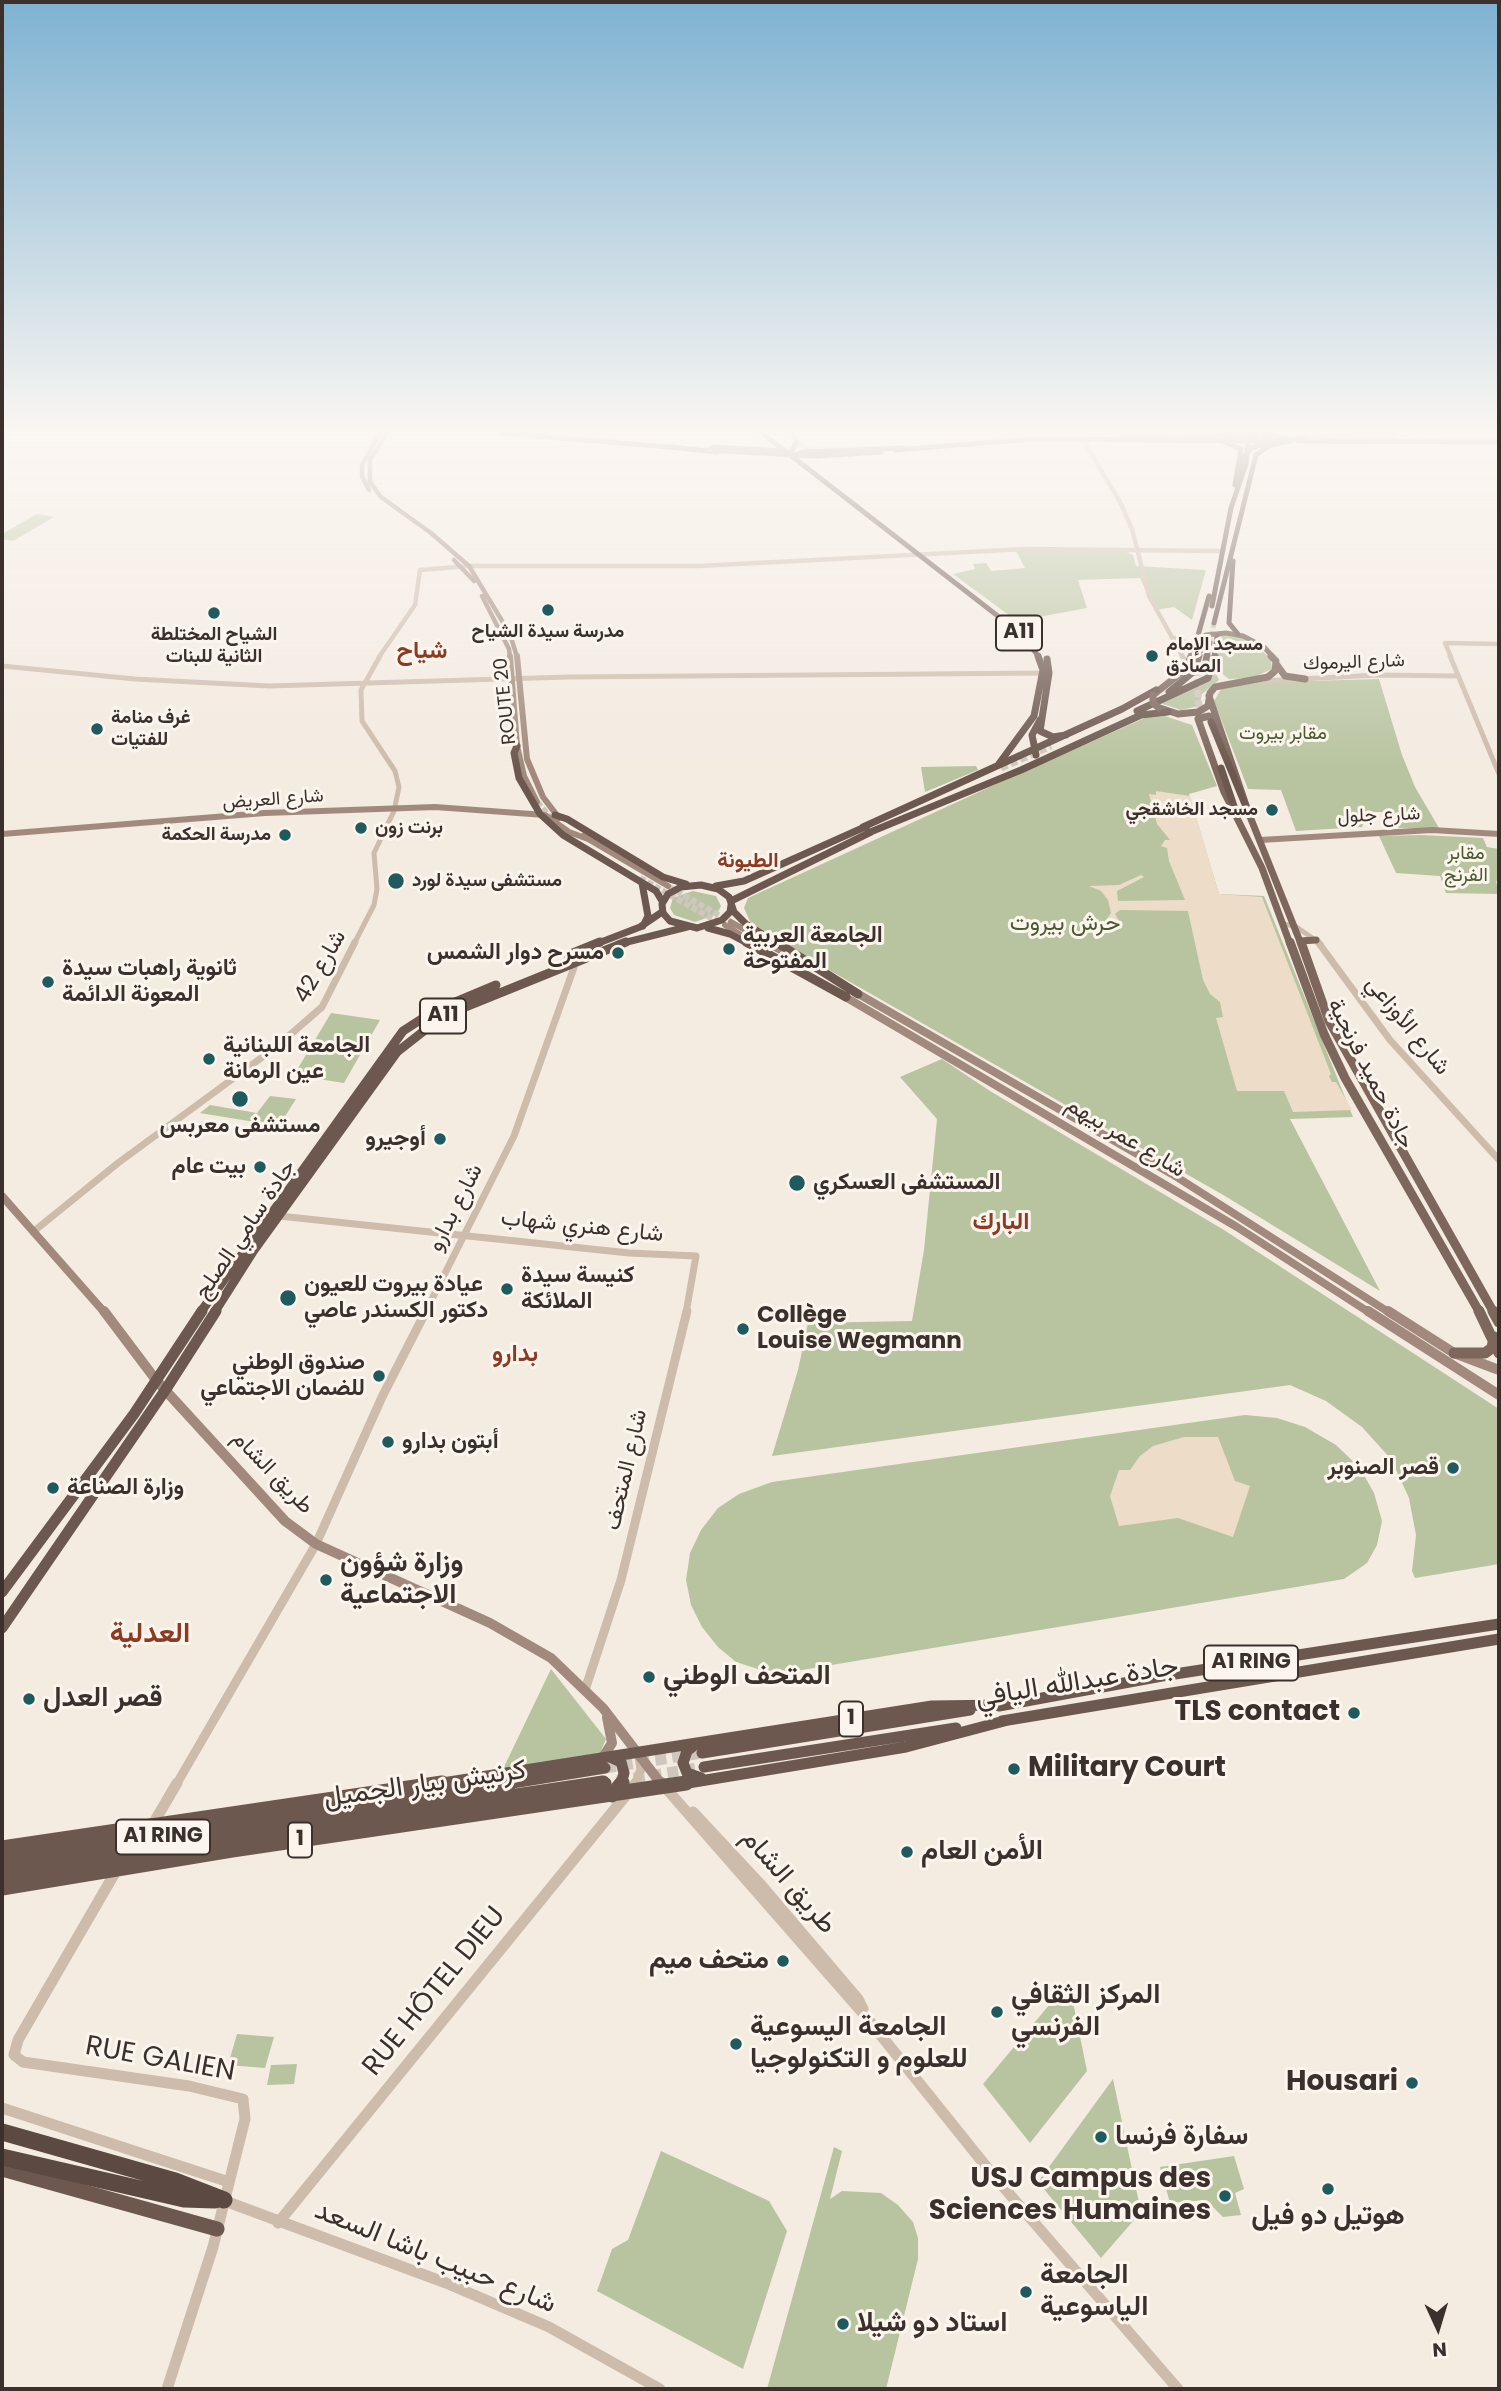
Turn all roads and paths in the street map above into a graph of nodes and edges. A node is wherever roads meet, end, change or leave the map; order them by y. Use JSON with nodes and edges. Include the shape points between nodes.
{"nodes":[{"id":1,"x":437,"y":545,"type":"edge"},
{"id":2,"x":444,"y":545,"type":"edge"},
{"id":3,"x":909,"y":545,"type":"edge"},
{"id":4,"x":909,"y":545,"type":"edge"},
{"id":5,"x":1135,"y":545,"type":"edge"},
{"id":6,"x":1224,"y":545,"type":"edge"},
{"id":7,"x":1232,"y":545,"type":"edge"},
{"id":8,"x":1137,"y":549,"type":"junction"},
{"id":9,"x":1231,"y":551,"type":"junction"},
{"id":10,"x":1222,"y":553,"type":"junction"},
{"id":11,"x":921,"y":554,"type":"junction"},
{"id":12,"x":469,"y":566,"type":"junction"},
{"id":13,"x":461,"y":567,"type":"junction"},
{"id":14,"x":1211,"y":623,"type":"junction"},
{"id":15,"x":1229,"y":623,"type":"junction"},
{"id":16,"x":1238,"y":634,"type":"junction"},
{"id":17,"x":1172,"y":636,"type":"junction"},
{"id":18,"x":1217,"y":636,"type":"tunnel mouth"},
{"id":19,"x":1202,"y":641,"type":"junction"},
{"id":20,"x":1499,"y":643,"type":"edge"},
{"id":21,"x":1199,"y":659,"type":"junction"},
{"id":22,"x":1277,"y":665,"type":"junction"},
{"id":23,"x":2,"y":666,"type":"edge"},
{"id":24,"x":1188,"y":666,"type":"junction"},
{"id":25,"x":1046,"y":673,"type":"junction"},
{"id":26,"x":1458,"y":676,"type":"junction"},
{"id":27,"x":511,"y":678,"type":"junction"},
{"id":28,"x":519,"y":678,"type":"junction"},
{"id":29,"x":1305,"y":679,"type":"junction"},
{"id":30,"x":1251,"y":681,"type":"junction"},
{"id":31,"x":363,"y":685,"type":"junction"},
{"id":32,"x":1154,"y":692,"type":"junction"},
{"id":33,"x":1209,"y":696,"type":"junction"},
{"id":34,"x":1168,"y":712,"type":"junction"},
{"id":35,"x":1178,"y":714,"type":"junction"},
{"id":36,"x":1038,"y":715,"type":"junction"},
{"id":37,"x":1208,"y":723,"type":"junction"},
{"id":38,"x":1025,"y":732,"type":"junction"},
{"id":39,"x":1066,"y":735,"type":"junction"},
{"id":40,"x":517,"y":746,"type":"junction"},
{"id":41,"x":1035,"y":750,"type":"junction"},
{"id":42,"x":1063,"y":751,"type":"junction"},
{"id":43,"x":1002,"y":768,"type":"junction"},
{"id":44,"x":1021,"y":770,"type":"junction"},
{"id":45,"x":1499,"y":774,"type":"edge"},
{"id":46,"x":537,"y":802,"type":"tunnel mouth"},
{"id":47,"x":395,"y":809,"type":"junction"},
{"id":48,"x":540,"y":814,"type":"junction"},
{"id":49,"x":1248,"y":814,"type":"joint"},
{"id":50,"x":555,"y":815,"type":"junction"},
{"id":51,"x":547,"y":820,"type":"junction"},
{"id":52,"x":866,"y":830,"type":"junction"},
{"id":53,"x":1499,"y":834,"type":"edge"},
{"id":54,"x":2,"y":836,"type":"edge"},
{"id":55,"x":588,"y":839,"type":"junction"},
{"id":56,"x":1260,"y":840,"type":"junction"},
{"id":57,"x":744,"y":881,"type":"junction"},
{"id":58,"x":642,"y":883,"type":"junction"},
{"id":59,"x":694,"y":885,"type":"junction"},
{"id":60,"x":668,"y":886,"type":"tunnel mouth"},
{"id":61,"x":708,"y":886,"type":"junction"},
{"id":62,"x":754,"y":887,"type":"junction"},
{"id":63,"x":662,"y":901,"type":"junction"},
{"id":64,"x":731,"y":903,"type":"junction"},
{"id":65,"x":662,"y":912,"type":"junction"},
{"id":66,"x":650,"y":922,"type":"junction"},
{"id":67,"x":1283,"y":925,"type":"junction"},
{"id":68,"x":1295,"y":926,"type":"junction"},
{"id":69,"x":640,"y":927,"type":"junction"},
{"id":70,"x":692,"y":927,"type":"junction"},
{"id":71,"x":667,"y":932,"type":"junction"},
{"id":72,"x":1316,"y":940,"type":"junction"},
{"id":73,"x":1300,"y":941,"type":"junction"},
{"id":74,"x":577,"y":959,"type":"junction"},
{"id":75,"x":858,"y":994,"type":"junction"},
{"id":76,"x":846,"y":997,"type":"junction"},
{"id":77,"x":1496,"y":1150,"type":"edge"},
{"id":78,"x":1499,"y":1160,"type":"edge"},
{"id":79,"x":2,"y":1196,"type":"edge"},
{"id":80,"x":279,"y":1216,"type":"junction"},
{"id":81,"x":33,"y":1232,"type":"junction"},
{"id":82,"x":464,"y":1234,"type":"junction"},
{"id":83,"x":696,"y":1256,"type":"joint"},
{"id":84,"x":1499,"y":1322,"type":"edge"},
{"id":85,"x":1410,"y":1323,"type":"junction"},
{"id":86,"x":1406,"y":1335,"type":"junction"},
{"id":87,"x":1494,"y":1337,"type":"junction"},
{"id":88,"x":1454,"y":1353,"type":"junction"},
{"id":89,"x":1499,"y":1353,"type":"edge"},
{"id":90,"x":1499,"y":1370,"type":"edge"},
{"id":91,"x":156,"y":1380,"type":"junction"},
{"id":92,"x":166,"y":1390,"type":"junction"},
{"id":93,"x":1499,"y":1395,"type":"edge"},
{"id":94,"x":316,"y":1544,"type":"junction"},
{"id":95,"x":2,"y":1592,"type":"edge"},
{"id":96,"x":1499,"y":1624,"type":"edge"},
{"id":97,"x":2,"y":1628,"type":"edge"},
{"id":98,"x":1499,"y":1639,"type":"edge"},
{"id":99,"x":585,"y":1690,"type":"junction"},
{"id":100,"x":603,"y":1708,"type":"junction"},
{"id":101,"x":638,"y":1754,"type":"junction"},
{"id":102,"x":702,"y":1760,"type":"junction"},
{"id":103,"x":605,"y":1761,"type":"junction"},
{"id":104,"x":432,"y":1785,"type":"junction"},
{"id":105,"x":663,"y":1786,"type":"junction"},
{"id":106,"x":605,"y":1792,"type":"junction"},
{"id":107,"x":630,"y":1792,"type":"junction"},
{"id":108,"x":227,"y":1814,"type":"junction"},
{"id":109,"x":323,"y":1819,"type":"junction"},
{"id":110,"x":604,"y":1822,"type":"junction"},
{"id":111,"x":410,"y":1824,"type":"junction"},
{"id":112,"x":153,"y":1825,"type":"junction"},
{"id":113,"x":2,"y":1848,"type":"edge"},
{"id":114,"x":232,"y":1850,"type":"junction"},
{"id":115,"x":2,"y":1859,"type":"edge"},
{"id":116,"x":116,"y":1871,"type":"junction"},
{"id":117,"x":2,"y":1872,"type":"edge"},
{"id":118,"x":2,"y":1888,"type":"edge"},
{"id":119,"x":2,"y":2108,"type":"edge"},
{"id":120,"x":2,"y":2132,"type":"edge"},
{"id":121,"x":2,"y":2157,"type":"edge"},
{"id":122,"x":2,"y":2169,"type":"edge"},
{"id":123,"x":229,"y":2182,"type":"junction"},
{"id":124,"x":224,"y":2200,"type":"junction"},
{"id":125,"x":278,"y":2223,"type":"junction"},
{"id":126,"x":217,"y":2229,"type":"junction"},
{"id":127,"x":167,"y":2389,"type":"edge"},
{"id":128,"x":660,"y":2389,"type":"edge"},
{"id":129,"x":1178,"y":2389,"type":"edge"}],
"edges":[{"from":1,"to":13,"type":"main road"},
{"from":2,"to":12,"type":"main road","name":"ROUTE 20"},
{"from":3,"to":11,"type":"highway","number":"A11"},
{"from":4,"to":11,"type":"highway","number":"A11"},
{"from":5,"to":8,"type":"street"},
{"from":6,"to":10,"type":"highway"},
{"from":7,"to":9,"type":"highway"},
{"from":8,"to":10,"type":"street"},
{"from":8,"to":11,"type":"street"},
{"from":8,"to":17,"type":"street","via":[[1150,596]]},
{"from":9,"to":14,"type":"highway"},
{"from":9,"to":15,"type":"highway"},
{"from":10,"to":14,"type":"highway","via":[[1215,566]]},
{"from":11,"to":12,"type":"street","via":[[707,566]]},
{"from":11,"to":25,"type":"highway","number":"A11","via":[[1032,639],[1044,652]]},
{"from":12,"to":13,"type":"street"},
{"from":12,"to":28,"type":"main road","name":"ROUTE 20","via":[[510,634]]},
{"from":13,"to":27,"type":"main road","via":[[477,586],[507,643]]},
{"from":13,"to":31,"type":"street","via":[[420,570],[415,605]]},
{"from":14,"to":15,"type":"highway","via":[[1216,628]]},
{"from":14,"to":19,"type":"highway"},
{"from":15,"to":16,"type":"highway"},
{"from":16,"to":19,"type":"main road","via":[[1214,633]]},
{"from":16,"to":22,"type":"main road","via":[[1264,648]]},
{"from":17,"to":19,"type":"street","via":[[1184,643]]},
{"from":17,"to":24,"type":"street"},
{"from":18,"to":21,"type":"highway","via":[[1212,671],[1205,681],[1053,747],[1175,689],[1191,675]]},
{"from":19,"to":21,"type":"highway"},
{"from":19,"to":21,"type":"highway","via":[[1201,670]]},
{"from":19,"to":24,"type":"main road"},
{"from":20,"to":26,"type":"street","via":[[1445,643]]},
{"from":22,"to":29,"type":"main road","via":[[1285,676]]},
{"from":22,"to":30,"type":"main road","via":[[1273,674]]},
{"from":23,"to":31,"type":"street","via":[[143,680]]},
{"from":24,"to":32,"type":"main road"},
{"from":25,"to":28,"type":"street"},
{"from":25,"to":36,"type":"highway","number":"A11"},
{"from":26,"to":29,"type":"street","name":"شارع اليرموك"},
{"from":26,"to":45,"type":"street"},
{"from":27,"to":28,"type":"street"},
{"from":27,"to":31,"type":"street"},
{"from":27,"to":40,"type":"main road"},
{"from":28,"to":50,"type":"main road","name":"ROUTE 20","via":[[527,759]]},
{"from":29,"to":30,"type":"street","name":"شارع اليرموك"},
{"from":30,"to":33,"type":"main road","via":[[1222,683]]},
{"from":31,"to":47,"type":"street","name":"شارع 42","via":[[362,721],[396,774]]},
{"from":32,"to":34,"type":"main road","bridge":true,"via":[[1153,703]]},
{"from":32,"to":39,"type":"highway"},
{"from":33,"to":35,"type":"main road","via":[[1208,706],[1202,710]]},
{"from":33,"to":37,"type":"main road","name":"جادة حميد فرنجية"},
{"from":34,"to":35,"type":"main road"},
{"from":34,"to":42,"type":"highway","via":[[1144,714]]},
{"from":35,"to":37,"type":"main road"},
{"from":36,"to":38,"type":"highway","number":"A11"},
{"from":36,"to":39,"type":"highway","via":[[1043,734]]},
{"from":36,"to":41,"type":"highway","number":"A11","via":[[1032,733]]},
{"from":37,"to":49,"type":"highway","name":"جادة حميد فرنجية"},
{"from":37,"to":67,"type":"main road","name":"جادة حميد فرنجية","via":[[1224,793]]},
{"from":38,"to":41,"type":"highway","via":[[1025,744]]},
{"from":38,"to":43,"type":"highway","number":"A11"},
{"from":39,"to":41,"type":"highway"},
{"from":40,"to":46,"type":"main road"},
{"from":40,"to":48,"type":"highway","via":[[519,778]]},
{"from":41,"to":42,"type":"highway"},
{"from":41,"to":43,"type":"highway"},
{"from":41,"to":44,"type":"highway","number":"A11","via":[[1033,759]]},
{"from":42,"to":44,"type":"highway"},
{"from":43,"to":52,"type":"highway"},
{"from":44,"to":52,"type":"highway","number":"A11"},
{"from":47,"to":48,"type":"main road","name":"شارع العريض"},
{"from":47,"to":51,"type":"main road","name":"شارع العريض"},
{"from":47,"to":54,"type":"main road","name":"شارع العريض"},
{"from":47,"to":81,"type":"street","name":"شارع 42","via":[[374,853],[374,905],[318,1013]]},
{"from":48,"to":51,"type":"highway"},
{"from":48,"to":55,"type":"main road"},
{"from":49,"to":56,"type":"main road","name":"جادة حميد فرنجية"},
{"from":50,"to":55,"type":"main road"},
{"from":50,"to":59,"type":"highway","via":[[663,877]]},
{"from":51,"to":58,"type":"highway","via":[[563,835]]},
{"from":52,"to":57,"type":"highway","number":"A11"},
{"from":52,"to":62,"type":"highway","number":"A11"},
{"from":53,"to":56,"type":"main road","name":"شارع جلول","via":[[1432,830]]},
{"from":55,"to":60,"type":"main road"},
{"from":56,"to":68,"type":"main road","name":"جادة حميد فرنجية"},
{"from":57,"to":61,"type":"highway","number":"A11"},
{"from":57,"to":62,"type":"highway","via":[[745,886]]},
{"from":58,"to":63,"type":"highway"},
{"from":58,"to":69,"type":"highway","via":[[648,916]]},
{"from":59,"to":61,"type":"highway","number":"A11"},
{"from":59,"to":63,"type":"highway","number":"A11","via":[[674,890]]},
{"from":61,"to":64,"type":"highway","number":"A11","via":[[723,892]]},
{"from":62,"to":64,"type":"highway","number":"A11"},
{"from":63,"to":65,"type":"highway"},
{"from":64,"to":70,"type":"highway","number":"A11","via":[[722,920]]},
{"from":64,"to":75,"type":"highway","via":[[751,928]]},
{"from":65,"to":66,"type":"highway","name":"جادة سامي الصلح","number":"A11"},
{"from":65,"to":70,"type":"highway","via":[[670,921]]},
{"from":66,"to":69,"type":"highway","name":"جادة سامي الصلح","number":"A11"},
{"from":66,"to":71,"type":"highway","via":[[665,923]]},
{"from":67,"to":68,"type":"street","name":"شارع الأوزاعي"},
{"from":67,"to":87,"type":"main road","name":"جادة حميد فرنجية","via":[[1345,1078]]},
{"from":68,"to":72,"type":"street","name":"شارع الأوزاعي"},
{"from":68,"to":73,"type":"main road","name":"جادة حميد فرنجية"},
{"from":69,"to":91,"type":"highway","name":"جادة سامي الصلح","number":"A11","via":[[434,1011],[404,1031],[225,1275]]},
{"from":70,"to":71,"type":"highway","name":"جادة سامي الصلح","number":"A11"},
{"from":70,"to":76,"type":"highway","via":[[730,934]]},
{"from":71,"to":74,"type":"highway","name":"جادة سامي الصلح","number":"A11"},
{"from":72,"to":73,"type":"main road"},
{"from":72,"to":77,"type":"street","name":"شارع الأوزاعي","via":[[1390,1040]]},
{"from":73,"to":84,"type":"main road","name":"جادة حميد فرنجية","via":[[1336,1035]]},
{"from":74,"to":80,"type":"highway","name":"جادة سامي الصلح","number":"A11","via":[[458,1009],[407,1043]]},
{"from":74,"to":82,"type":"street","name":"شارع بدارو","via":[[514,1136]]},
{"from":75,"to":76,"type":"main road","name":"شارع عمر بيهم","via":[[728,923]]},
{"from":75,"to":85,"type":"main road","name":"شارع عمر بيهم","via":[[1172,1174]]},
{"from":76,"to":86,"type":"main road","name":"شارع عمر بيهم","via":[[1226,1220]]},
{"from":77,"to":78,"type":"street","name":"شارع الأوزاعي"},
{"from":79,"to":81,"type":"main road","name":"طريق الشام"},
{"from":80,"to":82,"type":"street","name":"شارع هنري شهاب"},
{"from":80,"to":92,"type":"highway","name":"جادة سامي الصلح","number":"A11"},
{"from":81,"to":91,"type":"main road","name":"طريق الشام","via":[[104,1311]]},
{"from":82,"to":83,"type":"street","name":"شارع هنري شهاب"},
{"from":82,"to":94,"type":"street","name":"شارع بدارو","via":[[382,1397]]},
{"from":83,"to":99,"type":"street","name":"شارع المتحف","via":[[621,1580]]},
{"from":85,"to":86,"type":"main road"},
{"from":85,"to":88,"type":"main road","name":"شارع عمر بيهم"},
{"from":86,"to":93,"type":"main road","name":"شارع عمر بيهم"},
{"from":87,"to":88,"type":"main road","via":[[1492,1348],[1485,1353]]},
{"from":87,"to":89,"type":"main road","name":"جادة حميد فرنجية"},
{"from":88,"to":90,"type":"main road","name":"شارع عمر بيهم"},
{"from":91,"to":92,"type":"main road","name":"طريق الشام"},
{"from":91,"to":95,"type":"highway","name":"جادة سامي الصلح","number":"A11"},
{"from":92,"to":94,"type":"main road","name":"طريق الشام","via":[[285,1521]]},
{"from":92,"to":97,"type":"highway","name":"جادة سامي الصلح","number":"A11"},
{"from":94,"to":99,"type":"main road","name":"طريق الشام","via":[[518,1638],[551,1658]]},
{"from":94,"to":112,"type":"street","name":"شارع بدارو"},
{"from":96,"to":102,"type":"highway","name":"جادة عبدالله اليافي","number":"A1 RING","via":[[1162,1676]]},
{"from":98,"to":102,"type":"highway","name":"جادة عبدالله اليافي","number":"A1 RING","via":[[1008,1720],[906,1747]]},
{"from":99,"to":100,"type":"main road","name":"طريق الشام"},
{"from":100,"to":101,"type":"main road","name":"طريق الشام"},
{"from":100,"to":103,"type":"main road","via":[[612,1743]]},
{"from":101,"to":102,"type":"highway"},
{"from":101,"to":103,"type":"highway","number":"1"},
{"from":101,"to":105,"type":"main road","name":"طريق الشام"},
{"from":101,"to":107,"type":"street","via":[[640,1774]]},
{"from":102,"to":105,"type":"highway"},
{"from":103,"to":104,"type":"highway","number":"1"},
{"from":103,"to":106,"type":"highway","via":[[621,1762],[624,1773],[621,1786]]},
{"from":103,"to":109,"type":"highway","name":"كرنيش بيار الجميل","number":"A1 RING"},
{"from":104,"to":108,"type":"highway","number":"1"},
{"from":104,"to":109,"type":"highway"},
{"from":105,"to":107,"type":"highway"},
{"from":105,"to":129,"type":"street","name":"طريق الشام","via":[[867,2018],[993,2175]]},
{"from":106,"to":107,"type":"highway"},
{"from":106,"to":109,"type":"highway","name":"كرنيش بيار الجميل","number":"A1 RING"},
{"from":106,"to":110,"type":"street"},
{"from":106,"to":111,"type":"highway","number":"1"},
{"from":107,"to":110,"type":"street","name":"RUE HÔTEL DIEU"},
{"from":108,"to":109,"type":"highway"},
{"from":108,"to":112,"type":"highway"},
{"from":109,"to":111,"type":"highway"},
{"from":109,"to":114,"type":"highway"},
{"from":109,"to":115,"type":"highway","name":"كرنيش بيار الجميل","number":"A1 RING"},
{"from":109,"to":117,"type":"highway","name":"كرنيش بيار الجميل","number":"A1 RING"},
{"from":110,"to":125,"type":"street","name":"RUE HÔTEL DIEU"},
{"from":111,"to":114,"type":"highway","number":"1"},
{"from":112,"to":113,"type":"highway"},
{"from":114,"to":116,"type":"highway","number":"1"},
{"from":116,"to":118,"type":"highway","number":"1"},
{"from":116,"to":123,"type":"street","name":"RUE GALIEN","via":[[14,2050],[16,2059],[243,2099],[245,2119]]},
{"from":119,"to":123,"type":"street"},
{"from":120,"to":124,"type":"highway","via":[[175,2181]]},
{"from":121,"to":124,"type":"highway","via":[[184,2199]]},
{"from":122,"to":126,"type":"highway"},
{"from":123,"to":124,"type":"street","name":"RUE GALIEN"},
{"from":124,"to":125,"type":"street","name":"شارع حبيب باشا السعد"},
{"from":124,"to":126,"type":"street","name":"RUE GALIEN"},
{"from":125,"to":128,"type":"street","name":"شارع حبيب باشا السعد","via":[[472,2294],[549,2328]]},
{"from":126,"to":127,"type":"street","name":"RUE GALIEN"}]}
